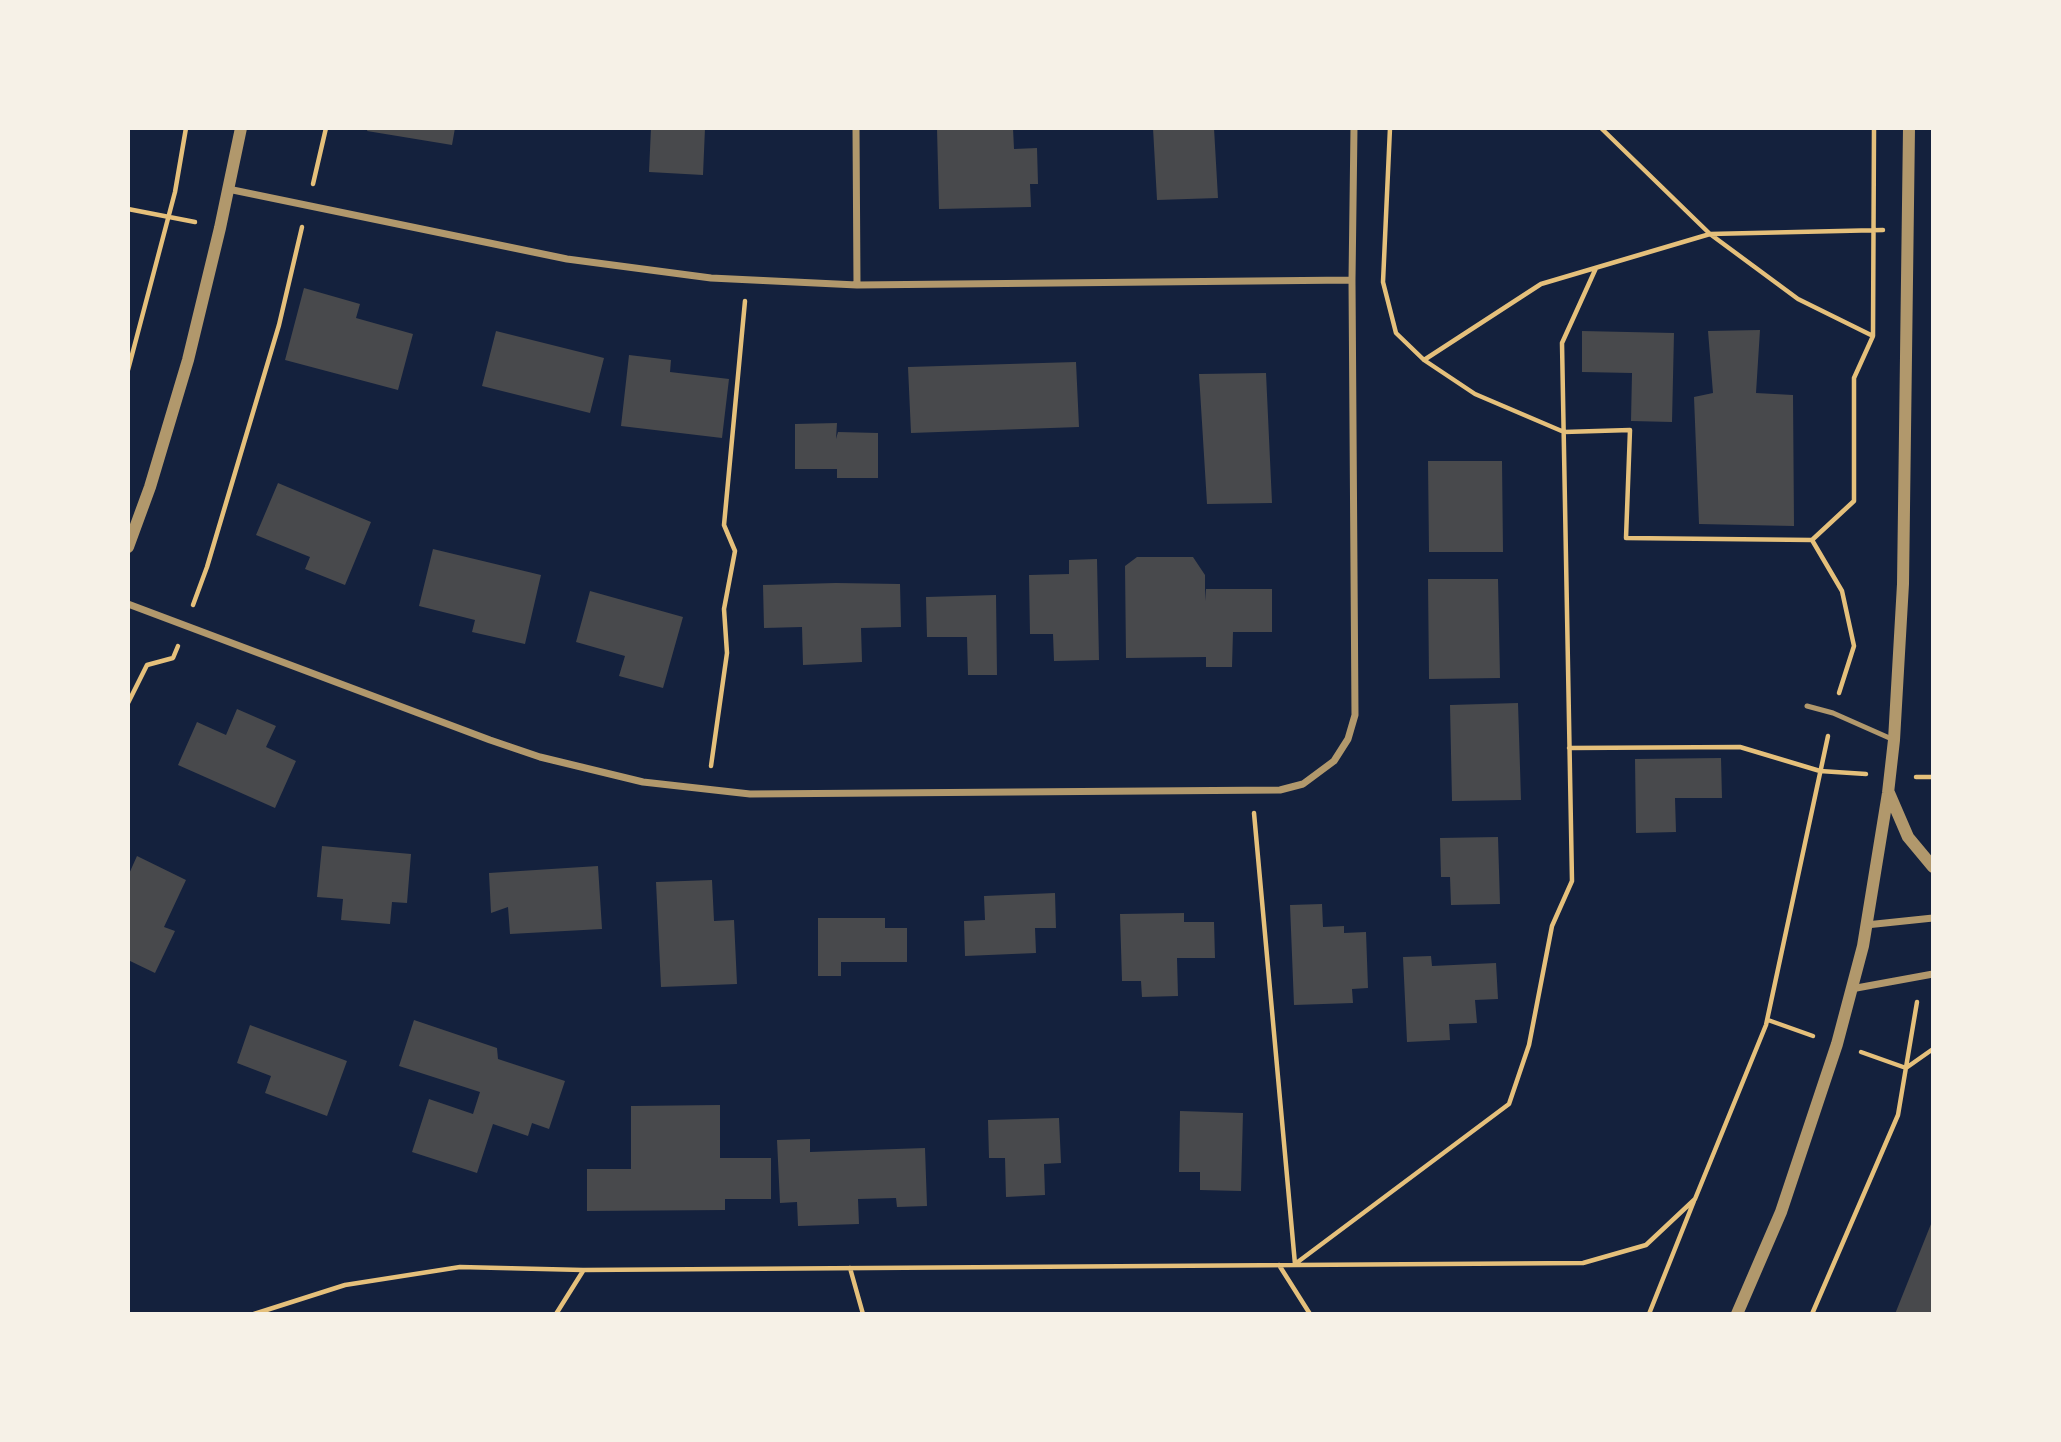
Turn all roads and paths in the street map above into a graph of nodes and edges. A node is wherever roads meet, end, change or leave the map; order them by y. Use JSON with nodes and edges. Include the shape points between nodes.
{"nodes":[{"id":1,"x":186,"y":128,"type":"edge"},
{"id":2,"x":242,"y":128,"type":"edge"},
{"id":3,"x":856,"y":128,"type":"edge"},
{"id":4,"x":1354,"y":128,"type":"edge"},
{"id":5,"x":1390,"y":128,"type":"edge"},
{"id":6,"x":1601,"y":128,"type":"edge"},
{"id":7,"x":1874,"y":128,"type":"edge"},
{"id":8,"x":1909,"y":128,"type":"edge"},
{"id":9,"x":228,"y":189,"type":"junction"},
{"id":10,"x":128,"y":209,"type":"edge"},
{"id":11,"x":169,"y":216,"type":"junction"},
{"id":12,"x":1874,"y":230,"type":"junction"},
{"id":13,"x":1885,"y":230,"type":"dead end"},
{"id":14,"x":1710,"y":234,"type":"junction"},
{"id":15,"x":293,"y":265,"type":"dead end"},
{"id":16,"x":1596,"y":268,"type":"junction"},
{"id":17,"x":747,"y":279,"type":"junction"},
{"id":18,"x":1352,"y":280,"type":"junction"},
{"id":19,"x":857,"y":285,"type":"junction"},
{"id":20,"x":1873,"y":335,"type":"junction"},
{"id":21,"x":1424,"y":360,"type":"junction"},
{"id":22,"x":128,"y":370,"type":"edge"},
{"id":23,"x":1564,"y":432,"type":"junction"},
{"id":24,"x":1812,"y":540,"type":"junction"},
{"id":25,"x":128,"y":547,"type":"edge"},
{"id":26,"x":206,"y":567,"type":"dead end"},
{"id":27,"x":128,"y":604,"type":"edge"},
{"id":28,"x":173,"y":658,"type":"dead end"},
{"id":29,"x":128,"y":703,"type":"edge"},
{"id":30,"x":1807,"y":706,"type":"dead end"},
{"id":31,"x":1833,"y":713,"type":"junction"},
{"id":32,"x":1894,"y":740,"type":"junction"},
{"id":33,"x":1569,"y":748,"type":"junction"},
{"id":34,"x":1820,"y":771,"type":"junction"},
{"id":35,"x":708,"y":789,"type":"junction"},
{"id":36,"x":1253,"y":791,"type":"junction"},
{"id":37,"x":1888,"y":793,"type":"junction"},
{"id":38,"x":1933,"y":867,"type":"edge"},
{"id":39,"x":1933,"y":918,"type":"edge"},
{"id":40,"x":1866,"y":925,"type":"junction"},
{"id":41,"x":1933,"y":974,"type":"edge"},
{"id":42,"x":1852,"y":989,"type":"junction"},
{"id":43,"x":1917,"y":1001,"type":"dead end"},
{"id":44,"x":1695,"y":1199,"type":"junction"},
{"id":45,"x":1279,"y":1265,"type":"junction"},
{"id":46,"x":1295,"y":1265,"type":"junction"},
{"id":47,"x":850,"y":1268,"type":"junction"},
{"id":48,"x":583,"y":1270,"type":"junction"},
{"id":49,"x":254,"y":1314,"type":"edge"},
{"id":50,"x":556,"y":1314,"type":"edge"},
{"id":51,"x":863,"y":1314,"type":"edge"},
{"id":52,"x":1310,"y":1314,"type":"edge"},
{"id":53,"x":1649,"y":1314,"type":"edge"},
{"id":54,"x":1737,"y":1314,"type":"edge"},
{"id":55,"x":1812,"y":1314,"type":"edge"}],
"edges":[{"from":1,"to":11,"type":"path"},
{"from":2,"to":9,"type":"street"},
{"from":3,"to":19,"type":"street"},
{"from":4,"to":18,"type":"street"},
{"from":5,"to":21,"type":"path","via":[[1384,282],[1396,333]]},
{"from":6,"to":14,"type":"path"},
{"from":7,"to":12,"type":"path"},
{"from":8,"to":32,"type":"street","via":[[1903,584]]},
{"from":9,"to":17,"type":"street","via":[[567,259]]},
{"from":9,"to":25,"type":"street","via":[[188,360]]},
{"from":10,"to":11,"type":"path"},
{"from":11,"to":22,"type":"path"},
{"from":12,"to":13,"type":"path"},
{"from":12,"to":14,"type":"path"},
{"from":12,"to":20,"type":"path"},
{"from":14,"to":16,"type":"path"},
{"from":14,"to":20,"type":"path","via":[[1798,299]]},
{"from":15,"to":26,"type":"path"},
{"from":16,"to":21,"type":"path","via":[[1541,284]]},
{"from":16,"to":23,"type":"path","via":[[1562,343]]},
{"from":17,"to":19,"type":"street"},
{"from":17,"to":35,"type":"path","via":[[724,525],[736,551],[724,610],[726,653]]},
{"from":18,"to":19,"type":"street"},
{"from":18,"to":36,"type":"street","via":[[1355,715],[1348,739],[1334,761],[1303,784]]},
{"from":20,"to":24,"type":"path","via":[[1854,378],[1854,501]]},
{"from":21,"to":23,"type":"path","via":[[1475,394]]},
{"from":23,"to":24,"type":"path","via":[[1630,430],[1626,538]]},
{"from":23,"to":33,"type":"path"},
{"from":24,"to":31,"type":"path","via":[[1842,592],[1854,646]]},
{"from":27,"to":35,"type":"street","via":[[540,757],[643,782]]},
{"from":28,"to":29,"type":"path","via":[[147,665]]},
{"from":30,"to":31,"type":"lane"},
{"from":31,"to":32,"type":"lane"},
{"from":31,"to":34,"type":"path"},
{"from":32,"to":37,"type":"street"},
{"from":33,"to":34,"type":"path","via":[[1740,747]]},
{"from":33,"to":46,"type":"path","via":[[1572,881],[1552,926],[1529,1045],[1509,1104]]},
{"from":34,"to":44,"type":"path","via":[[1768,1020]]},
{"from":35,"to":36,"type":"street","via":[[750,794]]},
{"from":36,"to":46,"type":"path"},
{"from":37,"to":38,"type":"street","via":[[1908,837]]},
{"from":37,"to":40,"type":"street"},
{"from":39,"to":40,"type":"street"},
{"from":40,"to":42,"type":"street"},
{"from":41,"to":42,"type":"street"},
{"from":42,"to":54,"type":"street","via":[[1781,1212]]},
{"from":43,"to":55,"type":"path","via":[[1898,1115]]},
{"from":44,"to":46,"type":"path","via":[[1646,1245],[1583,1263]]},
{"from":44,"to":53,"type":"path"},
{"from":45,"to":46,"type":"path"},
{"from":45,"to":47,"type":"path"},
{"from":45,"to":52,"type":"path"},
{"from":47,"to":48,"type":"path"},
{"from":47,"to":51,"type":"path"},
{"from":48,"to":49,"type":"path","via":[[460,1267],[345,1285]]},
{"from":48,"to":50,"type":"path"}]}
